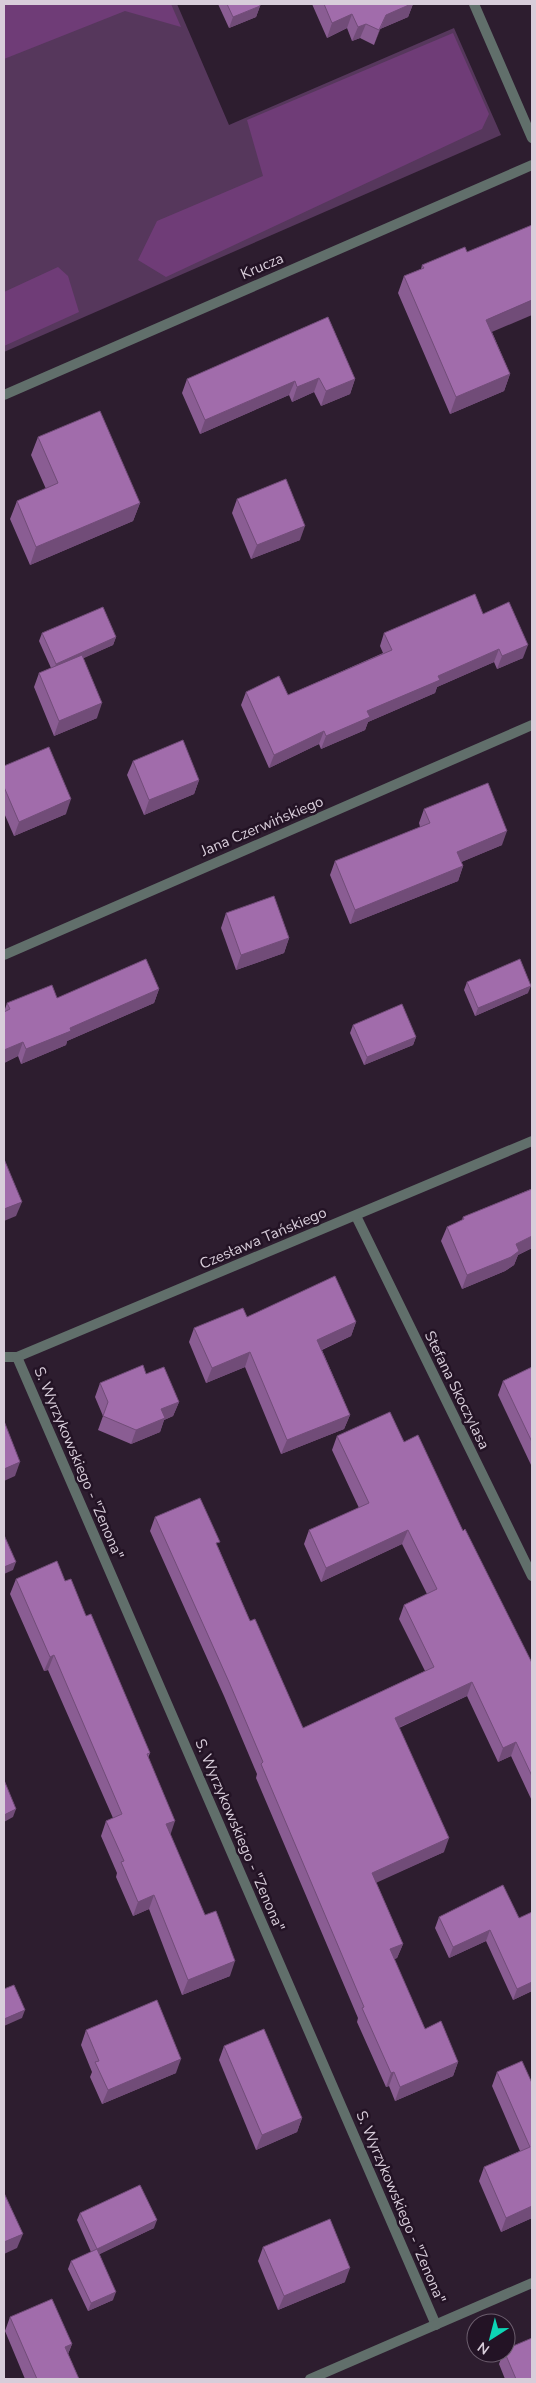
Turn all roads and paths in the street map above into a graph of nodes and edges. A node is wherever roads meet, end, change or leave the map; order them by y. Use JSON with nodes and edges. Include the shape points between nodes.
{"nodes":[{"id":1,"x":474,"y":4,"type":"edge"},
{"id":2,"x":532,"y":138,"type":"edge"},
{"id":3,"x":532,"y":165,"type":"edge"},
{"id":4,"x":4,"y":394,"type":"edge"},
{"id":5,"x":532,"y":725,"type":"edge"},
{"id":6,"x":4,"y":955,"type":"edge"},
{"id":7,"x":532,"y":1141,"type":"edge"},
{"id":8,"x":356,"y":1216,"type":"junction"},
{"id":9,"x":4,"y":1357,"type":"edge"},
{"id":10,"x":17,"y":1357,"type":"junction"},
{"id":11,"x":532,"y":1576,"type":"edge"},
{"id":12,"x":532,"y":2283,"type":"edge"},
{"id":13,"x":436,"y":2325,"type":"junction"},
{"id":14,"x":310,"y":2379,"type":"edge"}],
"edges":[{"from":1,"to":2,"type":"street"},
{"from":3,"to":4,"type":"street","name":"Krucza"},
{"from":5,"to":6,"type":"street","name":"Jana Czerwińskiego"},
{"from":7,"to":8,"type":"street","name":"Czesława Tańskiego"},
{"from":8,"to":10,"type":"street","name":"Czesława Tańskiego"},
{"from":8,"to":11,"type":"street","name":"Stefana Skoczylasa"},
{"from":9,"to":10,"type":"street","name":"Czesława Tańskiego"},
{"from":10,"to":13,"type":"street","name":"S. Wyrzykowskiego - \"Zenona\""},
{"from":12,"to":13,"type":"street"},
{"from":13,"to":14,"type":"street"}]}
